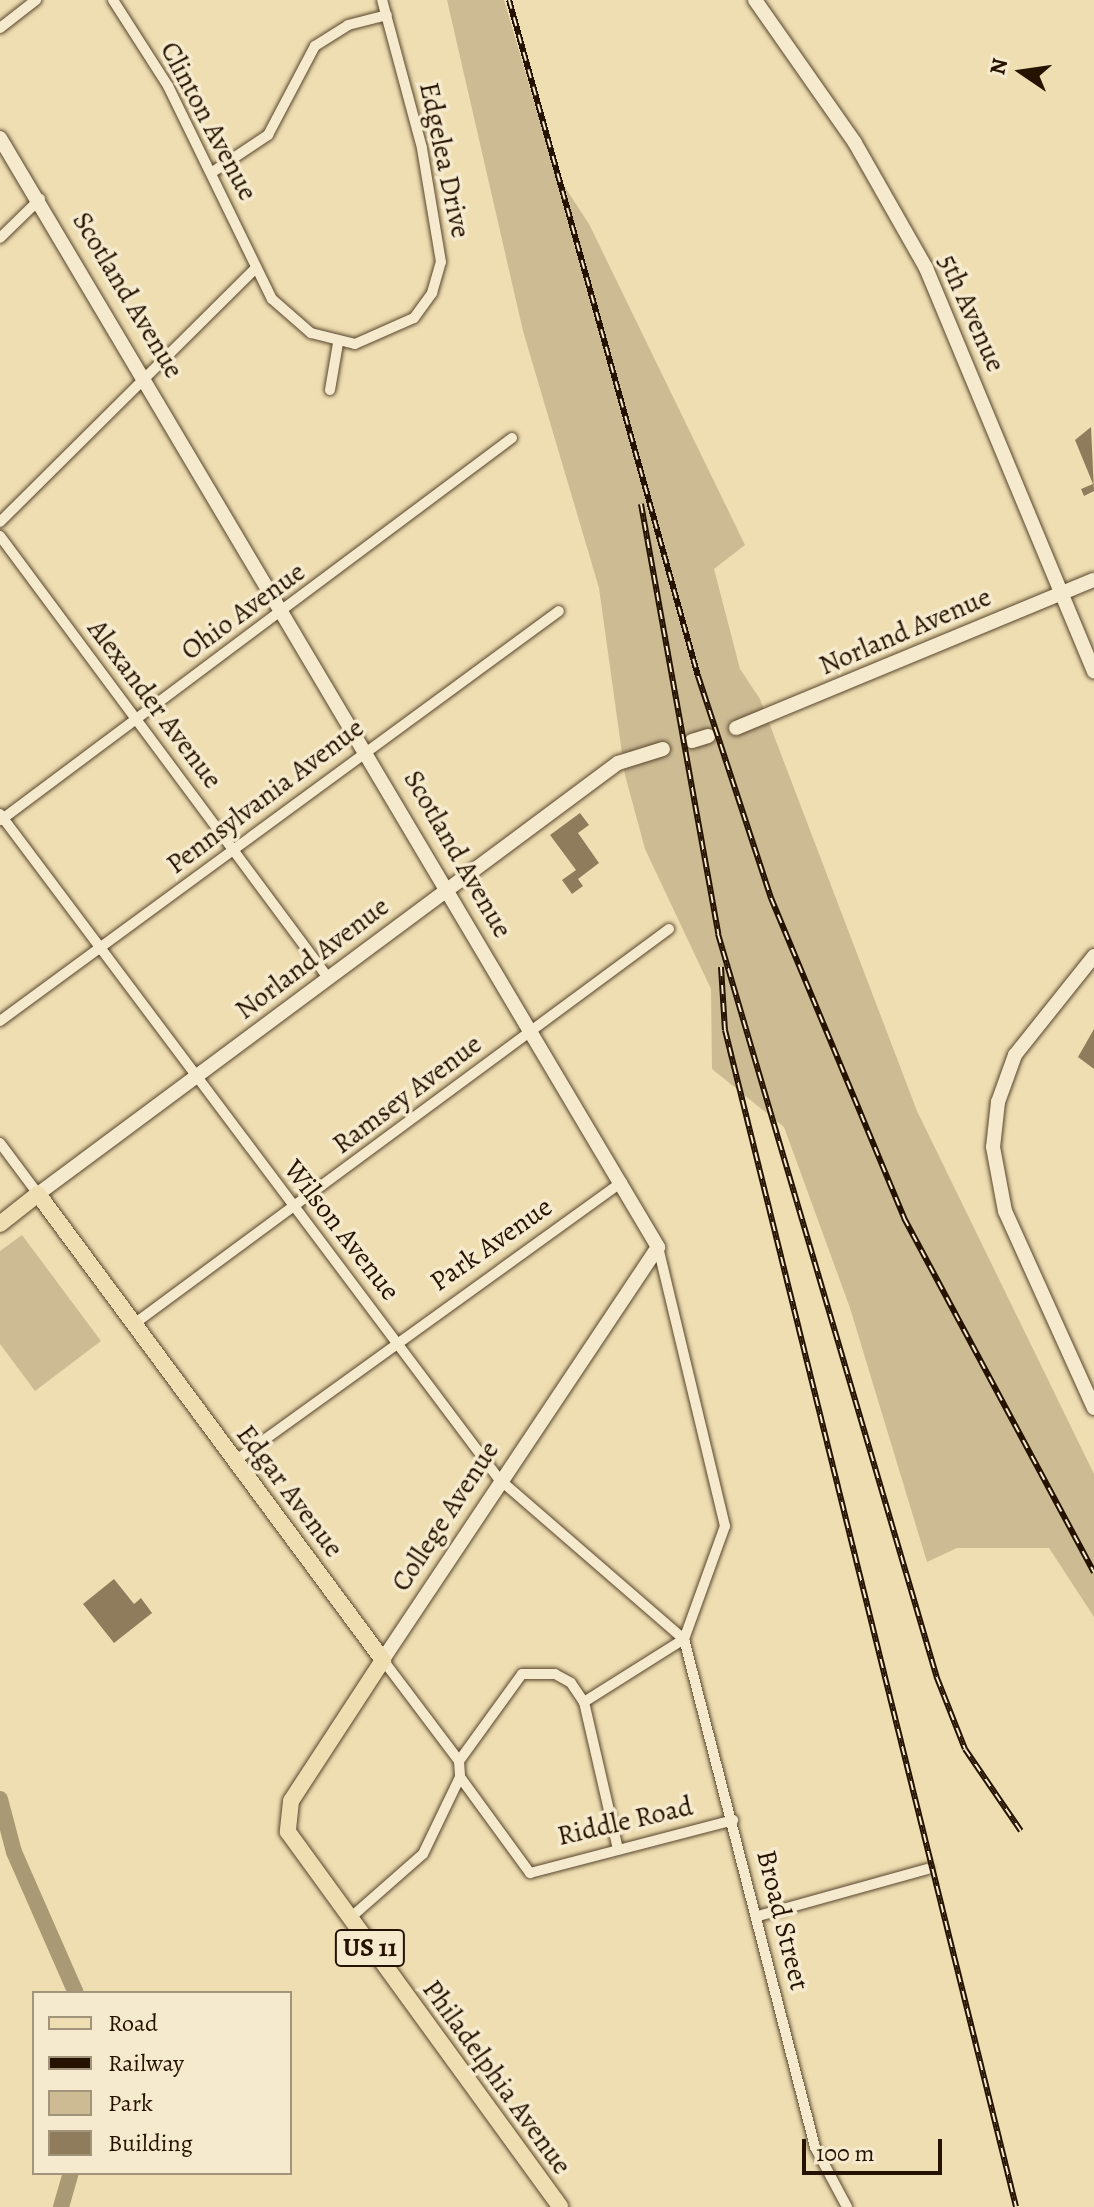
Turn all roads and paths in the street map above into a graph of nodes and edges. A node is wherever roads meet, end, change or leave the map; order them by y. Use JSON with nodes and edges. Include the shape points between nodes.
{"nodes":[{"id":1,"x":36,"y":0,"type":"edge"},
{"id":2,"x":114,"y":0,"type":"edge"},
{"id":3,"x":382,"y":0,"type":"edge"},
{"id":4,"x":755,"y":0,"type":"edge"},
{"id":5,"x":387,"y":15,"type":"junction"},
{"id":6,"x":0,"y":28,"type":"edge"},
{"id":7,"x":0,"y":138,"type":"edge"},
{"id":8,"x":211,"y":173,"type":"junction"},
{"id":9,"x":40,"y":199,"type":"junction"},
{"id":10,"x":0,"y":238,"type":"edge"},
{"id":11,"x":256,"y":268,"type":"junction"},
{"id":12,"x":338,"y":343,"type":"junction"},
{"id":13,"x":146,"y":375,"type":"junction"},
{"id":14,"x":330,"y":390,"type":"dead end"},
{"id":15,"x":512,"y":438,"type":"dead end"},
{"id":16,"x":0,"y":522,"type":"edge"},
{"id":17,"x":0,"y":536,"type":"edge"},
{"id":18,"x":1094,"y":580,"type":"edge"},
{"id":19,"x":1063,"y":594,"type":"junction"},
{"id":20,"x":285,"y":611,"type":"junction"},
{"id":21,"x":559,"y":611,"type":"dead end"},
{"id":22,"x":1094,"y":671,"type":"edge"},
{"id":23,"x":136,"y":720,"type":"junction"},
{"id":24,"x":736,"y":728,"type":"tunnel mouth"},
{"id":25,"x":708,"y":736,"type":"tunnel mouth"},
{"id":26,"x":692,"y":741,"type":"tunnel mouth"},
{"id":27,"x":663,"y":749,"type":"tunnel mouth"},
{"id":28,"x":367,"y":750,"type":"junction"},
{"id":29,"x":1,"y":817,"type":"edge"},
{"id":30,"x":233,"y":848,"type":"junction"},
{"id":31,"x":448,"y":889,"type":"junction"},
{"id":32,"x":669,"y":929,"type":"dead end"},
{"id":33,"x":102,"y":945,"type":"junction"},
{"id":34,"x":1094,"y":956,"type":"edge"},
{"id":35,"x":329,"y":979,"type":"junction"},
{"id":36,"x":0,"y":1021,"type":"edge"},
{"id":37,"x":532,"y":1029,"type":"junction"},
{"id":38,"x":197,"y":1077,"type":"junction"},
{"id":39,"x":0,"y":1143,"type":"edge"},
{"id":40,"x":622,"y":1182,"type":"junction"},
{"id":41,"x":38,"y":1194,"type":"junction"},
{"id":42,"x":295,"y":1210,"type":"junction"},
{"id":43,"x":0,"y":1224,"type":"edge"},
{"id":44,"x":658,"y":1247,"type":"junction"},
{"id":45,"x":134,"y":1324,"type":"junction"},
{"id":46,"x":397,"y":1341,"type":"junction"},
{"id":47,"x":1094,"y":1408,"type":"edge"},
{"id":48,"x":235,"y":1461,"type":"junction"},
{"id":49,"x":499,"y":1479,"type":"junction"},
{"id":50,"x":684,"y":1639,"type":"junction"},
{"id":51,"x":383,"y":1660,"type":"junction"},
{"id":52,"x":584,"y":1702,"type":"junction"},
{"id":53,"x":459,"y":1761,"type":"junction"},
{"id":54,"x":460,"y":1777,"type":"junction"},
{"id":55,"x":286,"y":1819,"type":"joint"},
{"id":56,"x":733,"y":1820,"type":"junction"},
{"id":57,"x":618,"y":1849,"type":"junction"},
{"id":58,"x":928,"y":1869,"type":"dead end"},
{"id":59,"x":758,"y":1916,"type":"junction"},
{"id":60,"x":349,"y":1919,"type":"junction"},
{"id":61,"x":560,"y":2207,"type":"edge"},
{"id":62,"x":847,"y":2207,"type":"edge"}],
"edges":[{"from":1,"to":6,"type":"street"},
{"from":2,"to":8,"type":"street","name":"Clinton Avenue"},
{"from":3,"to":5,"type":"street","name":"Edgelea Drive"},
{"from":4,"to":19,"type":"street","name":"5th Avenue","via":[[855,143],[926,268]]},
{"from":5,"to":8,"type":"street","via":[[348,25],[315,46],[268,135]]},
{"from":5,"to":12,"type":"street","name":"Edgelea Drive","via":[[422,148],[441,262],[432,293],[407,324],[368,342]]},
{"from":7,"to":9,"type":"street","name":"Scotland Avenue"},
{"from":8,"to":11,"type":"street","name":"Clinton Avenue"},
{"from":9,"to":10,"type":"street"},
{"from":9,"to":13,"type":"street","name":"Scotland Avenue"},
{"from":11,"to":12,"type":"street","via":[[285,314]]},
{"from":11,"to":13,"type":"street"},
{"from":12,"to":14,"type":"street"},
{"from":13,"to":16,"type":"street"},
{"from":13,"to":20,"type":"street","name":"Scotland Avenue"},
{"from":15,"to":20,"type":"street","name":"Ohio Avenue"},
{"from":17,"to":23,"type":"street","name":"Alexander Avenue"},
{"from":18,"to":19,"type":"street","name":"Norland Avenue"},
{"from":19,"to":22,"type":"street","name":"5th Avenue"},
{"from":19,"to":24,"type":"street","name":"Norland Avenue"},
{"from":20,"to":23,"type":"street","name":"Ohio Avenue"},
{"from":20,"to":28,"type":"street","name":"Scotland Avenue"},
{"from":21,"to":28,"type":"street","name":"Pennsylvania Avenue"},
{"from":23,"to":29,"type":"street","name":"Ohio Avenue"},
{"from":23,"to":30,"type":"street","name":"Alexander Avenue"},
{"from":25,"to":26,"type":"street"},
{"from":27,"to":31,"type":"street","name":"Norland Avenue","via":[[618,763]]},
{"from":28,"to":30,"type":"street","name":"Pennsylvania Avenue"},
{"from":28,"to":31,"type":"street","name":"Scotland Avenue"},
{"from":29,"to":33,"type":"street","name":"Wilson Avenue"},
{"from":30,"to":33,"type":"street","name":"Pennsylvania Avenue"},
{"from":30,"to":35,"type":"street","name":"Alexander Avenue"},
{"from":31,"to":35,"type":"street","name":"Norland Avenue"},
{"from":31,"to":37,"type":"street","name":"Scotland Avenue"},
{"from":32,"to":37,"type":"street","name":"Ramsey Avenue"},
{"from":33,"to":36,"type":"street","name":"Pennsylvania Avenue"},
{"from":33,"to":38,"type":"street","name":"Wilson Avenue"},
{"from":34,"to":47,"type":"street","via":[[1015,1055],[998,1102],[993,1147],[1005,1211]]},
{"from":35,"to":38,"type":"street","name":"Norland Avenue"},
{"from":37,"to":40,"type":"street","name":"Scotland Avenue"},
{"from":37,"to":42,"type":"street","name":"Ramsey Avenue"},
{"from":38,"to":41,"type":"street","name":"Norland Avenue"},
{"from":38,"to":42,"type":"street","name":"Wilson Avenue"},
{"from":39,"to":41,"type":"street","name":"Edgar Avenue"},
{"from":40,"to":44,"type":"street","name":"Scotland Avenue"},
{"from":40,"to":46,"type":"street","name":"Park Avenue"},
{"from":41,"to":43,"type":"main road","name":"Norland Avenue"},
{"from":41,"to":45,"type":"main road","name":"Edgar Avenue"},
{"from":42,"to":45,"type":"street","name":"Ramsey Avenue"},
{"from":42,"to":46,"type":"street","name":"Wilson Avenue"},
{"from":44,"to":49,"type":"street","name":"College Avenue"},
{"from":44,"to":50,"type":"street","name":"Scotland Avenue","via":[[725,1526]]},
{"from":45,"to":48,"type":"main road","name":"Edgar Avenue"},
{"from":46,"to":48,"type":"street","name":"Park Avenue"},
{"from":46,"to":49,"type":"street","name":"Wilson Avenue"},
{"from":48,"to":51,"type":"main road","name":"Edgar Avenue"},
{"from":49,"to":50,"type":"street","name":"Wilson Avenue"},
{"from":49,"to":51,"type":"street","name":"College Avenue"},
{"from":50,"to":52,"type":"street"},
{"from":50,"to":56,"type":"street","name":"Broad Street"},
{"from":51,"to":53,"type":"street","name":"Edgar Avenue"},
{"from":51,"to":55,"type":"main road","name":"College Avenue","number":"US 11","via":[[294,1796]]},
{"from":52,"to":53,"type":"street","via":[[555,1674],[522,1674]]},
{"from":52,"to":57,"type":"street"},
{"from":53,"to":54,"type":"street"},
{"from":54,"to":57,"type":"street","name":"Riddle Road","via":[[530,1873]]},
{"from":54,"to":60,"type":"street","via":[[423,1854]]},
{"from":55,"to":60,"type":"main road","name":"Philadelphia Avenue","number":"US 11","via":[[294,1845]]},
{"from":56,"to":57,"type":"street","name":"Riddle Road"},
{"from":56,"to":59,"type":"street","name":"Broad Street"},
{"from":58,"to":59,"type":"street"},
{"from":59,"to":62,"type":"street","name":"Broad Street","via":[[815,2147]]},
{"from":60,"to":61,"type":"main road","name":"Philadelphia Avenue","number":"US 11"}]}
